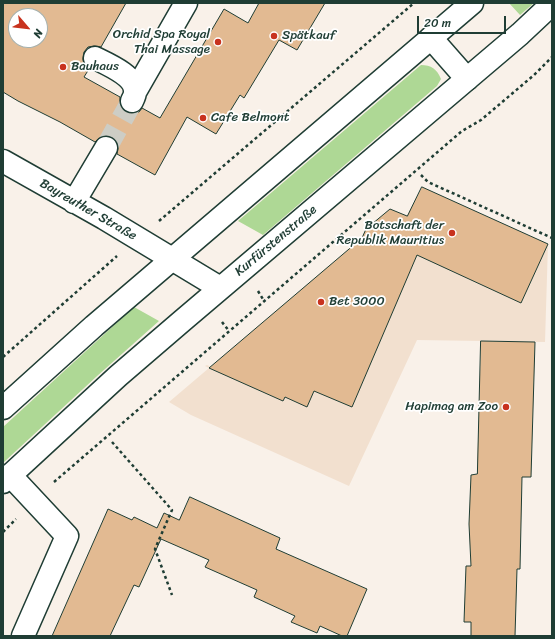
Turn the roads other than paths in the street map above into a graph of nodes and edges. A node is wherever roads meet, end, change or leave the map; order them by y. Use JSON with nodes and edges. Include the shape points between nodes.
{"nodes":[{"id":1,"x":186,"y":3,"type":"edge"},
{"id":2,"x":472,"y":3,"type":"edge"},
{"id":3,"x":552,"y":4,"type":"edge"},
{"id":4,"x":431,"y":38,"type":"junction"},
{"id":5,"x":95,"y":58,"type":"dead end"},
{"id":6,"x":467,"y":79,"type":"junction"},
{"id":7,"x":106,"y":148,"type":"tunnel mouth"},
{"id":8,"x":3,"y":161,"type":"edge"},
{"id":9,"x":74,"y":202,"type":"junction"},
{"id":10,"x":172,"y":259,"type":"junction"},
{"id":11,"x":220,"y":288,"type":"junction"},
{"id":12,"x":3,"y":408,"type":"edge"},
{"id":13,"x":6,"y":478,"type":"edge"},
{"id":14,"x":23,"y":636,"type":"edge"}],
"edges":[{"from":1,"to":5,"type":"main road","via":[[133,97],[132,81]]},
{"from":2,"to":4,"type":"main road"},
{"from":3,"to":6,"type":"main road","name":"Kurfürstenstraße"},
{"from":4,"to":6,"type":"main road"},
{"from":4,"to":10,"type":"main road"},
{"from":6,"to":11,"type":"main road","name":"Kurfürstenstraße"},
{"from":7,"to":9,"type":"main road"},
{"from":8,"to":9,"type":"main road","name":"Bayreuther Straße"},
{"from":9,"to":10,"type":"main road","name":"Bayreuther Straße"},
{"from":10,"to":11,"type":"main road","name":"Bayreuther Straße"},
{"from":10,"to":12,"type":"main road"},
{"from":11,"to":13,"type":"main road","name":"Kurfürstenstraße"},
{"from":13,"to":14,"type":"main road","via":[[34,501],[67,536]]}]}
